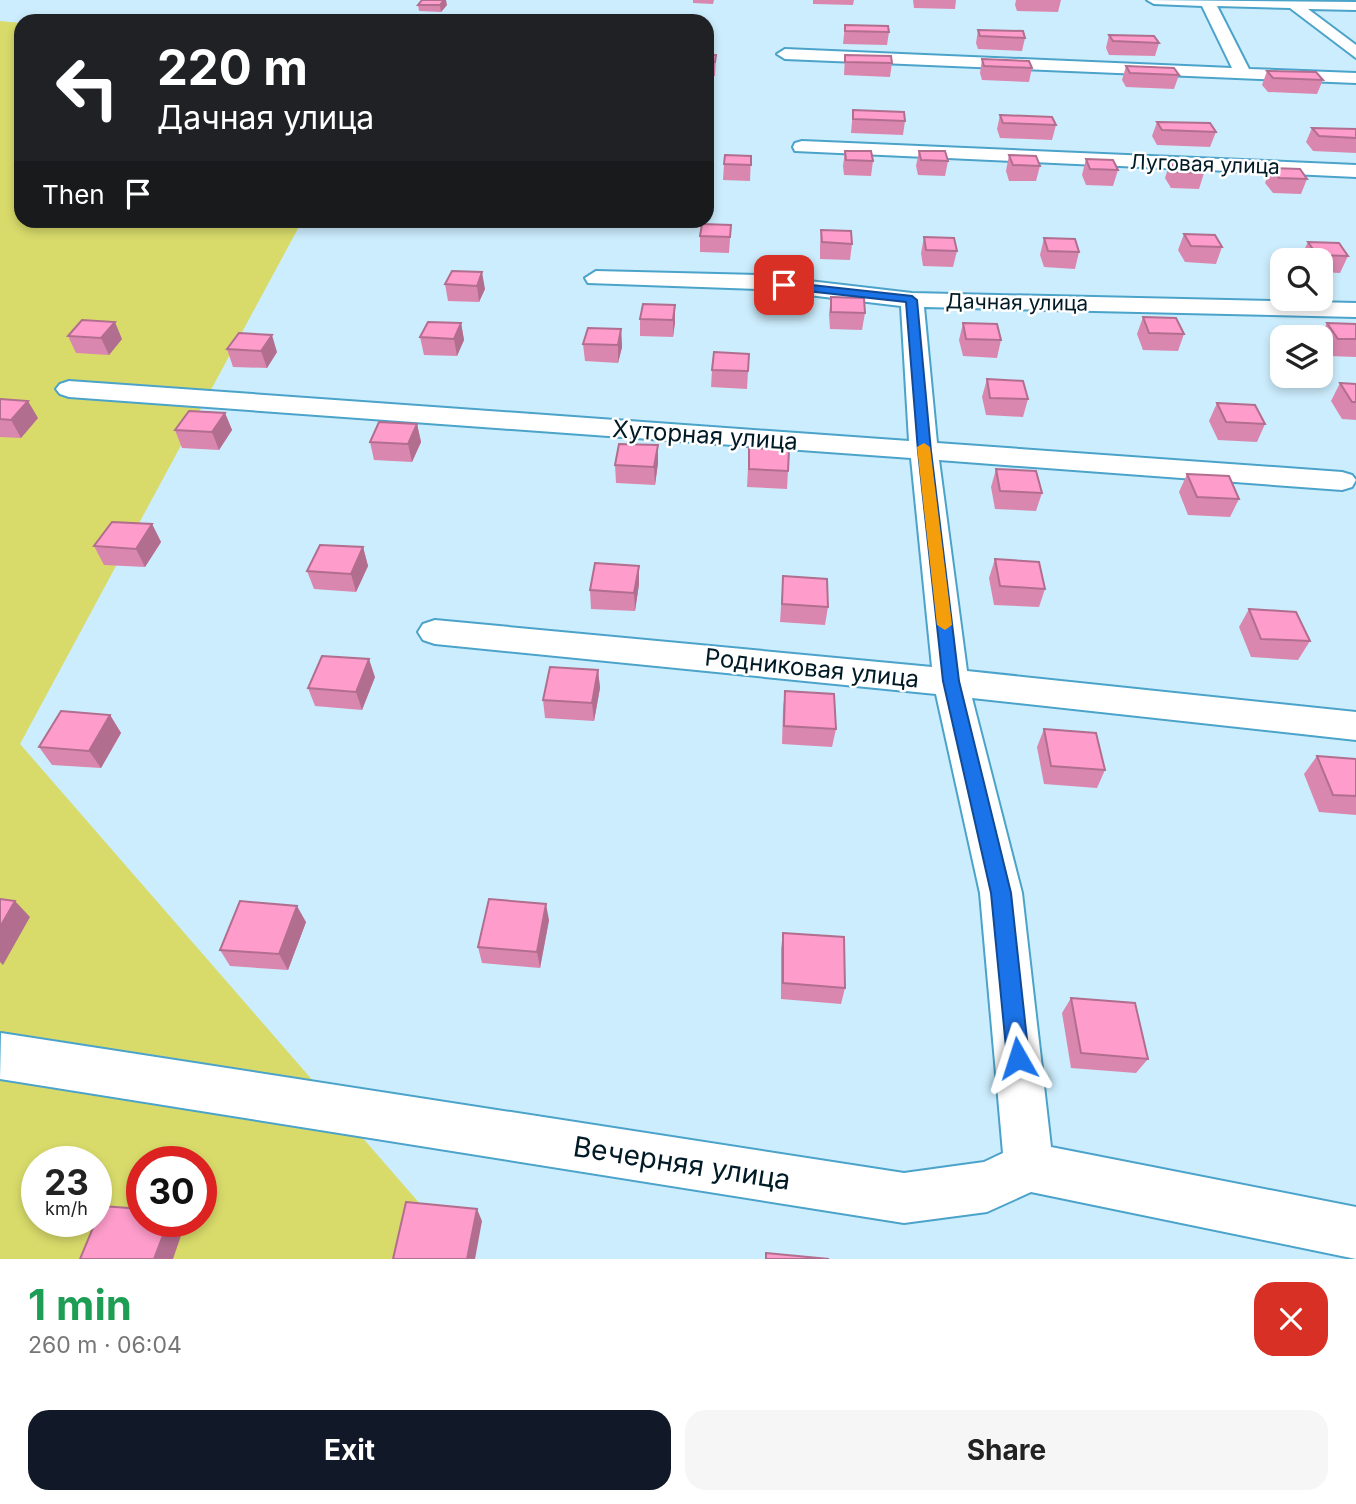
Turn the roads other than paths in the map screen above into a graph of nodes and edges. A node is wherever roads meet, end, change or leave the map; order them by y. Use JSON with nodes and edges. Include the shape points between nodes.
{"nodes":[{"id":1,"x":1154,"y":0,"type":"edge"},
{"id":2,"x":1207,"y":1,"type":"edge"},
{"id":3,"x":1290,"y":2,"type":"edge"},
{"id":4,"x":1356,"y":6,"type":"edge"},
{"id":5,"x":1356,"y":52,"type":"edge"},
{"id":6,"x":785,"y":54,"type":"dead end"},
{"id":7,"x":1243,"y":74,"type":"junction"},
{"id":8,"x":1356,"y":78,"type":"edge"},
{"id":9,"x":802,"y":147,"type":"dead end"},
{"id":10,"x":1356,"y":171,"type":"edge"},
{"id":11,"x":596,"y":278,"type":"dead end"},
{"id":12,"x":912,"y":300,"type":"junction"},
{"id":13,"x":1356,"y":310,"type":"edge"},
{"id":14,"x":69,"y":389,"type":"dead end"},
{"id":15,"x":924,"y":451,"type":"junction"},
{"id":16,"x":1342,"y":481,"type":"dead end"},
{"id":17,"x":435,"y":632,"type":"dead end"},
{"id":18,"x":951,"y":681,"type":"junction"},
{"id":19,"x":1356,"y":726,"type":"edge"},
{"id":20,"x":1,"y":1056,"type":"edge"},
{"id":21,"x":1029,"y":1167,"type":"junction"},
{"id":22,"x":1356,"y":1233,"type":"edge"}],
"edges":[{"from":1,"to":2,"type":"street"},
{"from":2,"to":3,"type":"street"},
{"from":2,"to":7,"type":"street"},
{"from":3,"to":4,"type":"street"},
{"from":3,"to":5,"type":"street"},
{"from":6,"to":7,"type":"street"},
{"from":7,"to":8,"type":"street"},
{"from":9,"to":10,"type":"street","name":"Луговая улица"},
{"from":11,"to":12,"type":"street","name":"Дачная улица","via":[[758,282]]},
{"from":12,"to":13,"type":"street","name":"Дачная улица"},
{"from":12,"to":15,"type":"street"},
{"from":14,"to":15,"type":"street","name":"Хуторная улица"},
{"from":15,"to":16,"type":"street","name":"Хуторная улица"},
{"from":15,"to":18,"type":"street"},
{"from":17,"to":18,"type":"street","name":"Родниковая улица"},
{"from":18,"to":19,"type":"street","name":"Родниковая улица"},
{"from":18,"to":21,"type":"street","via":[[1001,893]]},
{"from":20,"to":21,"type":"street","name":"Вечерняя улица","via":[[904,1198],[987,1187]]},
{"from":21,"to":22,"type":"street"}]}
